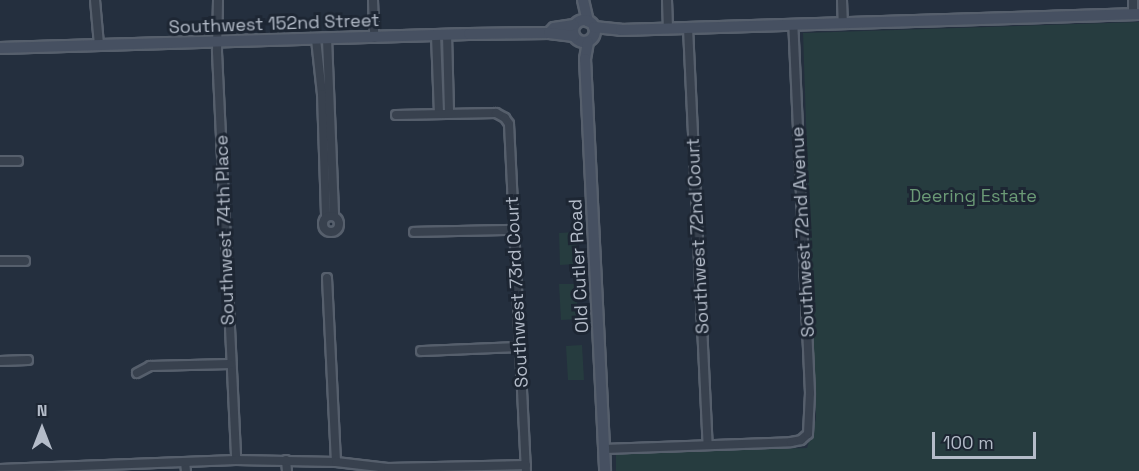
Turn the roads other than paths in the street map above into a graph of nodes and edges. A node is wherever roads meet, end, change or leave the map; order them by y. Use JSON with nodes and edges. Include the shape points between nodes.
{"nodes":[{"id":1,"x":94,"y":0,"type":"edge"},
{"id":2,"x":218,"y":0,"type":"edge"},
{"id":3,"x":373,"y":0,"type":"edge"},
{"id":4,"x":667,"y":0,"type":"edge"},
{"id":5,"x":842,"y":0,"type":"edge"},
{"id":6,"x":1132,"y":0,"type":"edge"},
{"id":7,"x":583,"y":1,"type":"edge"},
{"id":8,"x":1136,"y":14,"type":"edge"},
{"id":9,"x":843,"y":24,"type":"junction"},
{"id":10,"x":793,"y":25,"type":"junction"},
{"id":11,"x":668,"y":28,"type":"junction"},
{"id":12,"x":688,"y":28,"type":"junction"},
{"id":13,"x":584,"y":31,"type":"junction"},
{"id":14,"x":441,"y":35,"type":"junction"},
{"id":15,"x":374,"y":38,"type":"junction"},
{"id":16,"x":322,"y":39,"type":"junction"},
{"id":17,"x":218,"y":41,"type":"junction"},
{"id":18,"x":97,"y":45,"type":"junction"},
{"id":19,"x":0,"y":48,"type":"edge"},
{"id":20,"x":439,"y":113,"type":"junction"},
{"id":21,"x":449,"y":113,"type":"junction"},
{"id":22,"x":396,"y":115,"type":"dead end"},
{"id":23,"x":0,"y":161,"type":"edge"},
{"id":24,"x":18,"y":161,"type":"dead end"},
{"id":25,"x":330,"y":216,"type":"dead end"},
{"id":26,"x":513,"y":230,"type":"junction"},
{"id":27,"x":414,"y":232,"type":"dead end"},
{"id":28,"x":0,"y":261,"type":"edge"},
{"id":29,"x":25,"y":261,"type":"dead end"},
{"id":30,"x":327,"y":278,"type":"dead end"},
{"id":31,"x":520,"y":347,"type":"junction"},
{"id":32,"x":421,"y":351,"type":"dead end"},
{"id":33,"x":28,"y":360,"type":"dead end"},
{"id":34,"x":0,"y":361,"type":"edge"},
{"id":35,"x":230,"y":364,"type":"junction"},
{"id":36,"x":137,"y":373,"type":"dead end"},
{"id":37,"x":708,"y":444,"type":"junction"},
{"id":38,"x":604,"y":449,"type":"junction"},
{"id":39,"x":236,"y":460,"type":"junction"},
{"id":40,"x":286,"y":460,"type":"junction"},
{"id":41,"x":185,"y":462,"type":"junction"},
{"id":42,"x":336,"y":462,"type":"junction"},
{"id":43,"x":84,"y":468,"type":"edge"},
{"id":44,"x":526,"y":468,"type":"edge"},
{"id":45,"x":0,"y":469,"type":"edge"},
{"id":46,"x":388,"y":470,"type":"edge"},
{"id":47,"x":186,"y":471,"type":"edge"},
{"id":48,"x":287,"y":471,"type":"edge"},
{"id":49,"x":605,"y":471,"type":"edge"}],
"edges":[{"from":1,"to":18,"type":"street","via":[[98,14]]},
{"from":2,"to":17,"type":"street","name":"Southwest 74th Place"},
{"from":3,"to":15,"type":"street"},
{"from":4,"to":11,"type":"street"},
{"from":5,"to":9,"type":"street"},
{"from":6,"to":8,"type":"street"},
{"from":7,"to":13,"type":"main road","name":"Old Cutler Road","via":[[580,5]]},
{"from":8,"to":9,"type":"main road","name":"Southwest 152nd Street"},
{"from":9,"to":10,"type":"main road","name":"Southwest 152nd Street"},
{"from":10,"to":12,"type":"main road","name":"Southwest 152nd Street"},
{"from":10,"to":37,"type":"street","name":"Southwest 72nd Avenue","via":[[810,423],[804,438],[791,442]]},
{"from":11,"to":12,"type":"main road","name":"Southwest 152nd Street"},
{"from":11,"to":13,"type":"main road","name":"Southwest 152nd Street"},
{"from":12,"to":37,"type":"street","name":"Southwest 72nd Court"},
{"from":13,"to":14,"type":"main road","name":"Southwest 152nd Street"},
{"from":13,"to":38,"type":"main road","name":"Old Cutler Road"},
{"from":14,"to":15,"type":"main road","name":"Southwest 152nd Street"},
{"from":14,"to":20,"type":"street"},
{"from":14,"to":21,"type":"street"},
{"from":15,"to":16,"type":"main road","name":"Southwest 152nd Street"},
{"from":16,"to":17,"type":"main road","name":"Southwest 152nd Street"},
{"from":16,"to":25,"type":"street"},
{"from":17,"to":18,"type":"main road","name":"Southwest 152nd Street"},
{"from":17,"to":35,"type":"street","name":"Southwest 74th Place"},
{"from":18,"to":19,"type":"main road","name":"Southwest 152nd Street"},
{"from":20,"to":21,"type":"street"},
{"from":20,"to":22,"type":"street"},
{"from":21,"to":26,"type":"street","name":"Southwest 73rd Court","via":[[496,112],[509,127]]},
{"from":23,"to":24,"type":"street"},
{"from":26,"to":27,"type":"street"},
{"from":26,"to":31,"type":"street","name":"Southwest 73rd Court"},
{"from":28,"to":29,"type":"street"},
{"from":30,"to":42,"type":"street"},
{"from":31,"to":32,"type":"street"},
{"from":31,"to":44,"type":"street","name":"Southwest 73rd Court"},
{"from":33,"to":34,"type":"street"},
{"from":35,"to":36,"type":"street","via":[[150,366]]},
{"from":35,"to":39,"type":"street","name":"Southwest 74th Place"},
{"from":37,"to":38,"type":"street"},
{"from":38,"to":49,"type":"main road","name":"Old Cutler Road"},
{"from":39,"to":40,"type":"street"},
{"from":39,"to":41,"type":"street"},
{"from":40,"to":42,"type":"street"},
{"from":40,"to":48,"type":"street"},
{"from":41,"to":43,"type":"street"},
{"from":41,"to":47,"type":"street"},
{"from":42,"to":46,"type":"street"},
{"from":43,"to":45,"type":"street"},
{"from":44,"to":46,"type":"street"}]}
